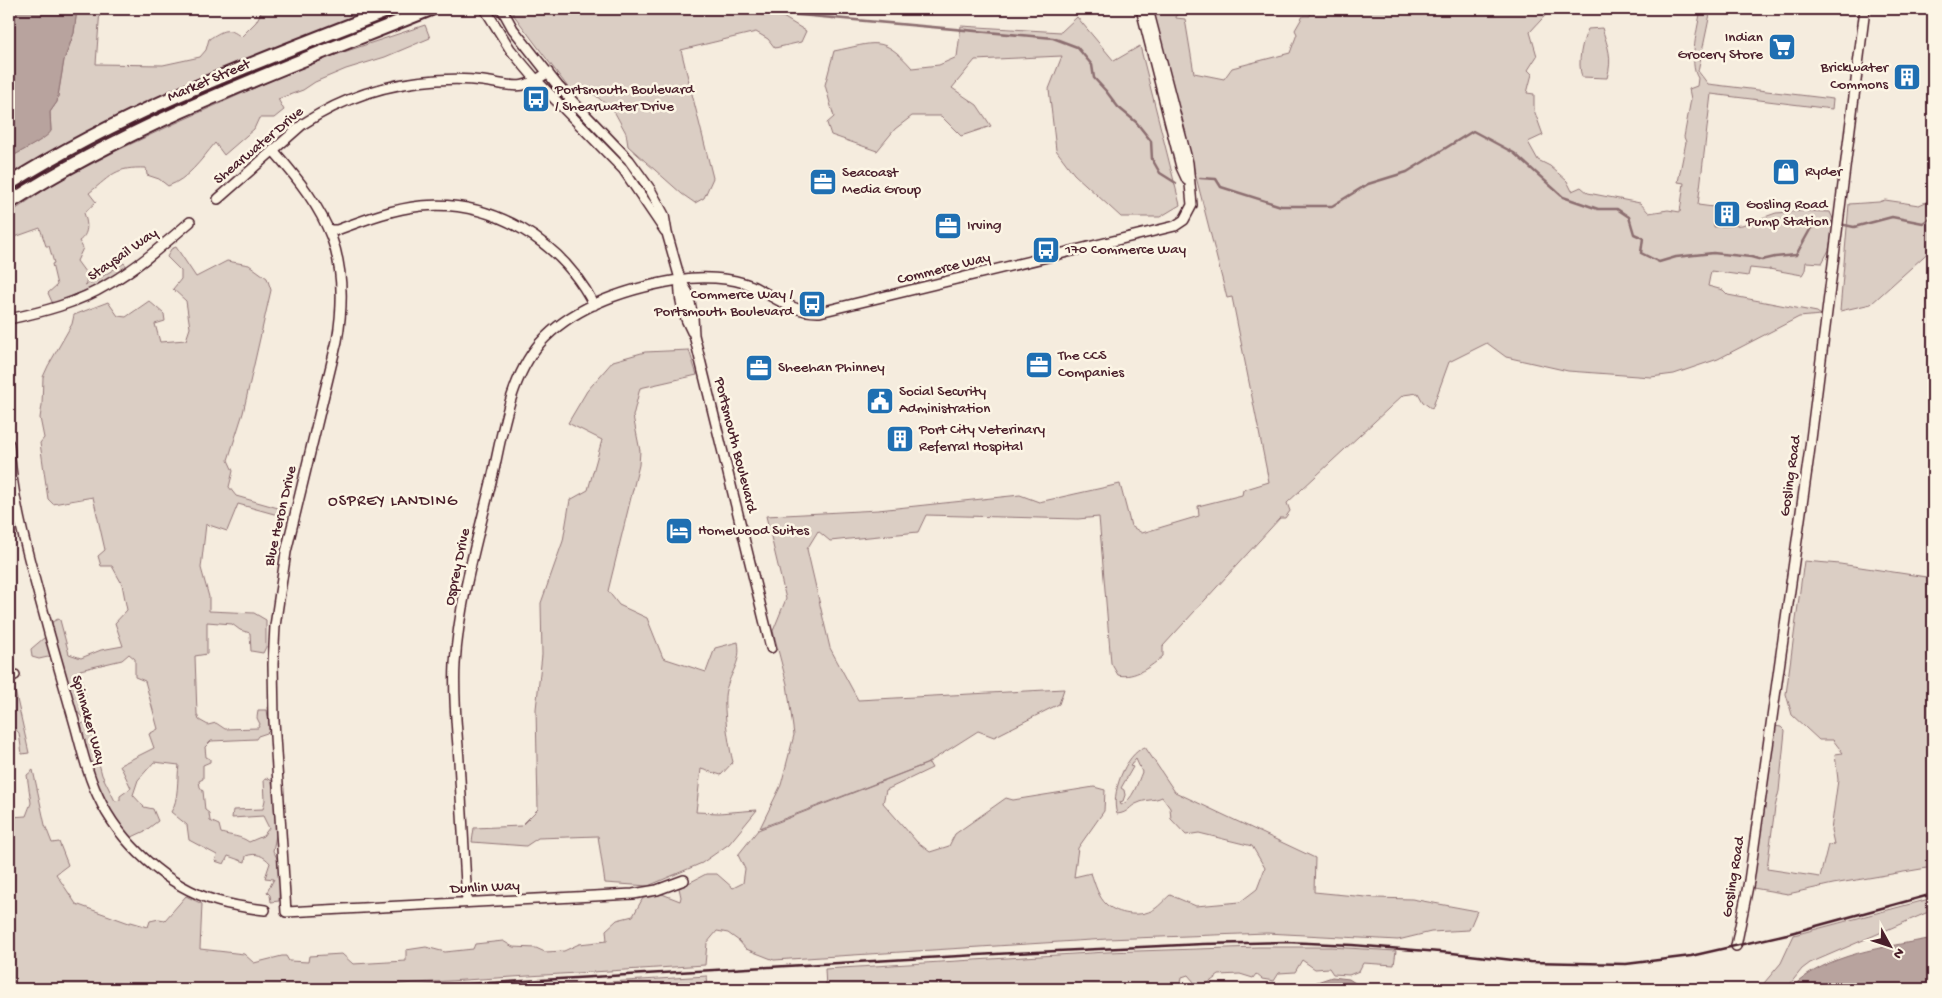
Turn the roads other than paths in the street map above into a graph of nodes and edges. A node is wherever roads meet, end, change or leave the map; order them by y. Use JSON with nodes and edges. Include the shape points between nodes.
{"nodes":[{"id":1,"x":392,"y":9,"type":"edge"},
{"id":2,"x":431,"y":9,"type":"edge"},
{"id":3,"x":485,"y":9,"type":"edge"},
{"id":4,"x":502,"y":9,"type":"edge"},
{"id":5,"x":1141,"y":9,"type":"edge"},
{"id":6,"x":1148,"y":9,"type":"edge"},
{"id":7,"x":1865,"y":9,"type":"edge"},
{"id":8,"x":548,"y":72,"type":"junction"},
{"id":9,"x":537,"y":81,"type":"junction"},
{"id":10,"x":272,"y":150,"type":"junction"},
{"id":11,"x":9,"y":184,"type":"edge"},
{"id":12,"x":1190,"y":190,"type":"junction"},
{"id":13,"x":218,"y":199,"type":"dead end"},
{"id":14,"x":9,"y":203,"type":"edge"},
{"id":15,"x":190,"y":222,"type":"dead end"},
{"id":16,"x":329,"y":230,"type":"junction"},
{"id":17,"x":667,"y":233,"type":"junction"},
{"id":18,"x":680,"y":280,"type":"junction"},
{"id":19,"x":594,"y":305,"type":"junction"},
{"id":20,"x":9,"y":319,"type":"edge"},
{"id":21,"x":9,"y":444,"type":"edge"},
{"id":22,"x":771,"y":648,"type":"dead end"},
{"id":23,"x":684,"y":880,"type":"dead end"},
{"id":24,"x":467,"y":902,"type":"junction"},
{"id":25,"x":265,"y":910,"type":"dead end"},
{"id":26,"x":286,"y":912,"type":"joint"},
{"id":27,"x":1736,"y":946,"type":"dead end"}],
"edges":[{"from":1,"to":11,"type":"main road","name":"Market Street","via":[[171,98],[102,130]]},
{"from":2,"to":14,"type":"main road","name":"Market Street","via":[[158,120],[81,159]]},
{"from":3,"to":9,"type":"street","name":"Portsmouth Boulevard","via":[[510,48]]},
{"from":4,"to":8,"type":"street","name":"Portsmouth Boulevard","via":[[513,29]]},
{"from":5,"to":12,"type":"street","name":"Commerce Way"},
{"from":6,"to":12,"type":"street","name":"Commerce Way","via":[[1188,163]]},
{"from":7,"to":27,"type":"street","name":"Gosling Road","via":[[1810,445],[1749,881]]},
{"from":8,"to":9,"type":"street","name":"Shearwater Drive"},
{"from":8,"to":17,"type":"street","name":"Portsmouth Boulevard","via":[[636,169],[660,206]]},
{"from":9,"to":10,"type":"street","name":"Shearwater Drive","via":[[515,87],[483,81],[438,80],[386,86],[317,114]]},
{"from":9,"to":17,"type":"street","name":"Portsmouth Boulevard","via":[[622,169]]},
{"from":10,"to":13,"type":"street","name":"Shearwater Drive"},
{"from":10,"to":16,"type":"street","name":"Blue Heron Drive","via":[[308,195]]},
{"from":12,"to":18,"type":"street","name":"Commerce Way","via":[[1192,205],[1187,216],[1170,228],[827,312],[792,308],[735,281]]},
{"from":15,"to":20,"type":"street","name":"Staysail Way","via":[[150,256],[107,285],[79,299]]},
{"from":16,"to":19,"type":"street","via":[[422,206],[448,206],[487,213],[528,232],[558,255],[580,280]]},
{"from":16,"to":26,"type":"street","name":"Blue Heron Drive","via":[[341,271],[338,341],[286,552],[274,641],[274,720]]},
{"from":17,"to":18,"type":"street","name":"Portsmouth Boulevard"},
{"from":18,"to":19,"type":"street","name":"Osprey Drive","via":[[624,293]]},
{"from":18,"to":22,"type":"street","name":"Portsmouth Boulevard","via":[[678,294],[684,317],[694,335]]},
{"from":19,"to":24,"type":"street","name":"Osprey Drive","via":[[547,336],[521,374],[503,432],[467,584],[455,678]]},
{"from":21,"to":25,"type":"street","name":"Spinnaker Way","via":[[25,542],[84,758],[102,804],[131,844],[178,882],[217,901]]},
{"from":23,"to":24,"type":"street","name":"Dunlin Way","via":[[633,894]]},
{"from":24,"to":26,"type":"street","name":"Dunlin Way"}]}
